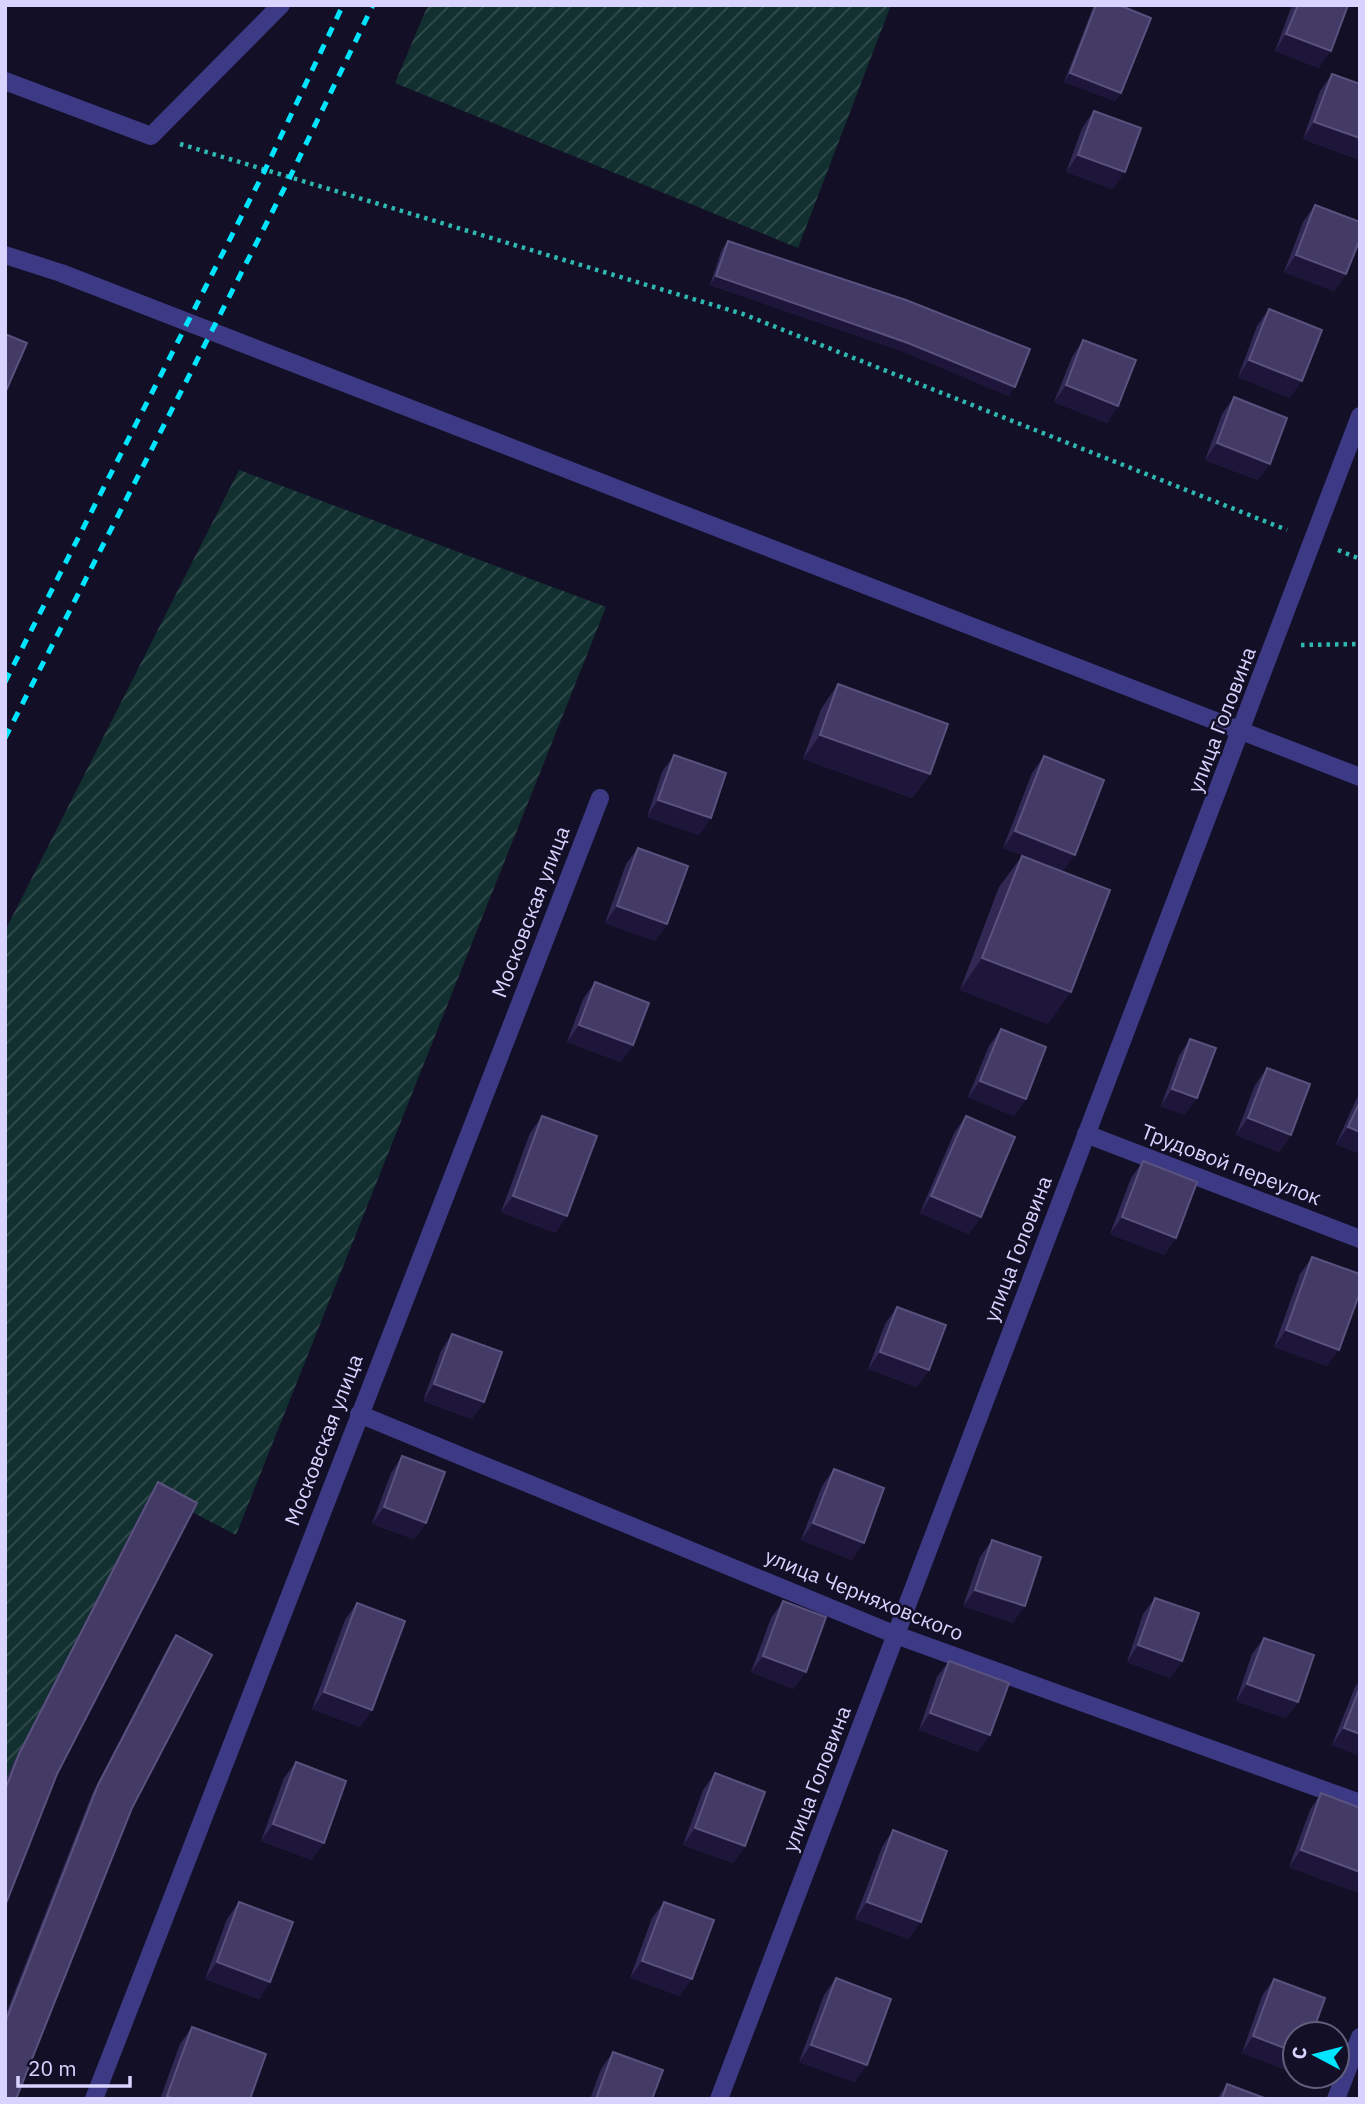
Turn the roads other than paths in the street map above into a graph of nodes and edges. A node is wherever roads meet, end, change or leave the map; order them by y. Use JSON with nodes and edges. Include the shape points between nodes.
{"nodes":[{"id":1,"x":281,"y":5,"type":"edge"},
{"id":2,"x":5,"y":81,"type":"edge"},
{"id":3,"x":5,"y":247,"type":"edge"},
{"id":4,"x":5,"y":255,"type":"edge"},
{"id":5,"x":61,"y":273,"type":"junction"},
{"id":6,"x":1360,"y":416,"type":"edge"},
{"id":7,"x":1360,"y":777,"type":"edge"},
{"id":8,"x":600,"y":798,"type":"dead end"},
{"id":9,"x":1086,"y":1134,"type":"junction"},
{"id":10,"x":1360,"y":1239,"type":"edge"},
{"id":11,"x":359,"y":1414,"type":"junction"},
{"id":12,"x":896,"y":1634,"type":"junction"},
{"id":13,"x":1360,"y":1803,"type":"edge"},
{"id":14,"x":1360,"y":2037,"type":"edge"},
{"id":15,"x":94,"y":2099,"type":"edge"},
{"id":16,"x":719,"y":2099,"type":"edge"},
{"id":17,"x":1336,"y":2099,"type":"edge"}],
"edges":[{"from":1,"to":2,"type":"street","via":[[151,136]]},
{"from":3,"to":5,"type":"street"},
{"from":4,"to":5,"type":"street"},
{"from":5,"to":7,"type":"street"},
{"from":6,"to":9,"type":"street","name":"улица Головина"},
{"from":8,"to":11,"type":"street","name":"Московская улица"},
{"from":9,"to":10,"type":"street","name":"Трудовой переулок"},
{"from":9,"to":12,"type":"street","name":"улица Головина"},
{"from":11,"to":12,"type":"street","name":"улица Черняховского"},
{"from":11,"to":15,"type":"street","name":"Московская улица"},
{"from":12,"to":13,"type":"street","name":"улица Черняховского"},
{"from":12,"to":16,"type":"street","name":"улица Головина"},
{"from":14,"to":17,"type":"street"}]}
